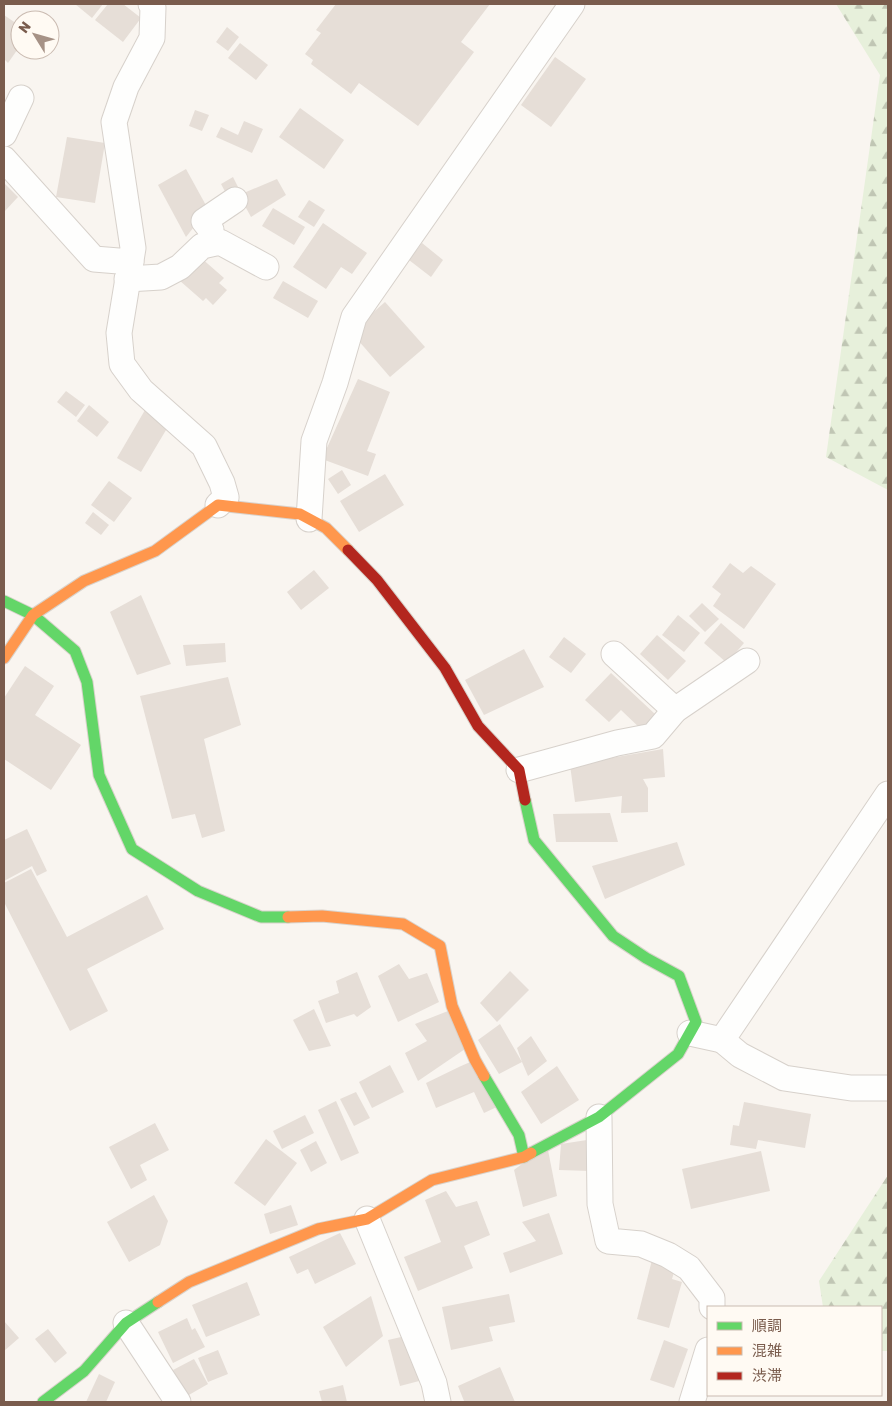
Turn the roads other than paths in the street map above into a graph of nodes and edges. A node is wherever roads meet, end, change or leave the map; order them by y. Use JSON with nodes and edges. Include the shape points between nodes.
{"nodes":[{"id":1,"x":151,"y":4,"type":"edge"},
{"id":2,"x":572,"y":4,"type":"edge"},
{"id":3,"x":21,"y":98,"type":"dead end"},
{"id":4,"x":4,"y":134,"type":"edge"},
{"id":5,"x":4,"y":159,"type":"edge"},
{"id":6,"x":266,"y":267,"type":"dead end"},
{"id":7,"x":129,"y":270,"type":"junction"},
{"id":8,"x":218,"y":505,"type":"junction"},
{"id":9,"x":309,"y":519,"type":"junction"},
{"id":10,"x":4,"y":601,"type":"edge"},
{"id":11,"x":33,"y":615,"type":"junction"},
{"id":12,"x":614,"y":654,"type":"dead end"},
{"id":13,"x":4,"y":658,"type":"edge"},
{"id":14,"x":747,"y":661,"type":"dead end"},
{"id":15,"x":675,"y":710,"type":"junction"},
{"id":16,"x":519,"y":770,"type":"junction"},
{"id":17,"x":888,"y":794,"type":"edge"},
{"id":18,"x":690,"y":1033,"type":"junction"},
{"id":19,"x":722,"y":1040,"type":"junction"},
{"id":20,"x":888,"y":1088,"type":"edge"},
{"id":21,"x":599,"y":1117,"type":"junction"},
{"id":22,"x":524,"y":1157,"type":"junction"},
{"id":23,"x":367,"y":1219,"type":"junction"},
{"id":24,"x":712,"y":1306,"type":"edge"},
{"id":25,"x":126,"y":1323,"type":"junction"},
{"id":26,"x":707,"y":1353,"type":"edge"},
{"id":27,"x":43,"y":1402,"type":"edge"},
{"id":28,"x":178,"y":1402,"type":"edge"},
{"id":29,"x":438,"y":1402,"type":"edge"},
{"id":30,"x":692,"y":1402,"type":"edge"}],
"edges":[{"from":1,"to":7,"type":"street","via":[[152,38],[126,87],[114,122],[133,248]]},
{"from":2,"to":9,"type":"street","via":[[354,317],[314,441]]},
{"from":3,"to":4,"type":"street"},
{"from":5,"to":7,"type":"street","via":[[94,259]]},
{"from":6,"to":7,"type":"street","via":[[220,242],[221,223],[180,267],[161,277]]},
{"from":7,"to":8,"type":"street","via":[[119,333],[122,364],[142,390],[204,446],[226,497]]},
{"from":8,"to":9,"type":"street","via":[[300,514]]},
{"from":8,"to":11,"type":"street","via":[[155,551],[84,581]]},
{"from":9,"to":16,"type":"street","via":[[326,528],[378,580],[445,668],[478,726]]},
{"from":10,"to":11,"type":"street"},
{"from":11,"to":13,"type":"street"},
{"from":11,"to":22,"type":"street","via":[[76,651],[87,682],[99,775],[132,849],[198,891],[261,916],[322,916],[403,924],[440,946],[452,1006],[475,1060],[519,1135]]},
{"from":12,"to":15,"type":"street"},
{"from":14,"to":15,"type":"street"},
{"from":15,"to":16,"type":"street","via":[[653,736],[617,742]]},
{"from":16,"to":18,"type":"street","via":[[534,840],[613,936],[679,976],[696,1022]]},
{"from":17,"to":19,"type":"street"},
{"from":18,"to":19,"type":"street"},
{"from":18,"to":21,"type":"street","via":[[678,1054]]},
{"from":19,"to":20,"type":"street","via":[[740,1055],[784,1078],[851,1088]]},
{"from":21,"to":22,"type":"street"},
{"from":21,"to":24,"type":"street","via":[[600,1204],[608,1241],[641,1244],[689,1268],[712,1298]]},
{"from":22,"to":23,"type":"street","via":[[432,1180]]},
{"from":23,"to":25,"type":"street","via":[[318,1229],[189,1282]]},
{"from":23,"to":29,"type":"street","via":[[434,1383]]},
{"from":25,"to":27,"type":"street","via":[[84,1371]]},
{"from":25,"to":28,"type":"street"},
{"from":26,"to":30,"type":"street"}]}
